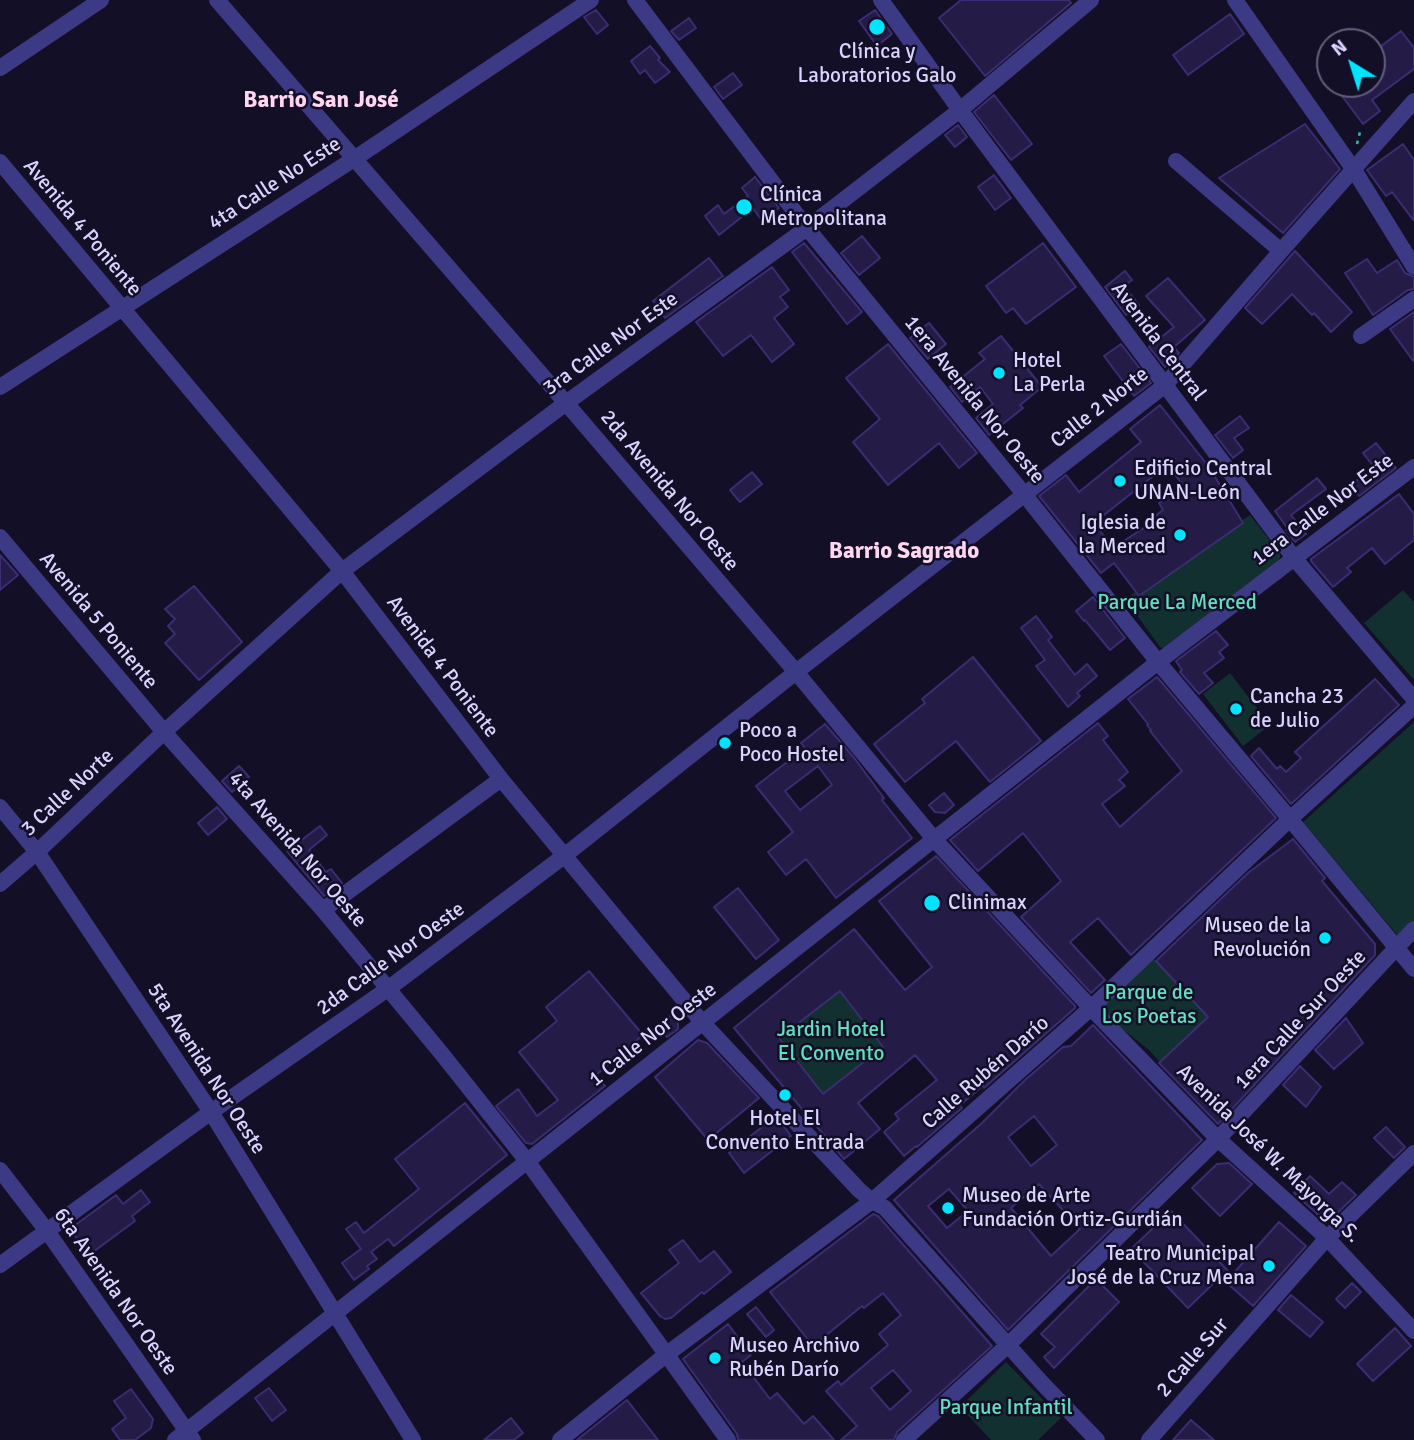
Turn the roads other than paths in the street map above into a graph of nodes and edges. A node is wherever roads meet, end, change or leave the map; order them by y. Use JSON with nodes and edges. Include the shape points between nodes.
{"nodes":[{"id":1,"x":101,"y":0,"type":"edge"},
{"id":2,"x":217,"y":0,"type":"edge"},
{"id":3,"x":591,"y":0,"type":"edge"},
{"id":4,"x":635,"y":0,"type":"edge"},
{"id":5,"x":881,"y":0,"type":"edge"},
{"id":6,"x":1091,"y":0,"type":"edge"},
{"id":7,"x":1236,"y":0,"type":"edge"},
{"id":8,"x":0,"y":68,"type":"edge"},
{"id":9,"x":1414,"y":101,"type":"edge"},
{"id":10,"x":960,"y":110,"type":"junction"},
{"id":11,"x":354,"y":159,"type":"junction"},
{"id":12,"x":1176,"y":161,"type":"dead end"},
{"id":13,"x":0,"y":162,"type":"edge"},
{"id":14,"x":1354,"y":170,"type":"junction"},
{"id":15,"x":807,"y":228,"type":"junction"},
{"id":16,"x":1281,"y":251,"type":"junction"},
{"id":17,"x":1414,"y":267,"type":"edge"},
{"id":18,"x":1414,"y":299,"type":"edge"},
{"id":19,"x":121,"y":308,"type":"junction"},
{"id":20,"x":1361,"y":336,"type":"dead end"},
{"id":21,"x":1164,"y":386,"type":"junction"},
{"id":22,"x":0,"y":387,"type":"edge"},
{"id":23,"x":566,"y":403,"type":"junction"},
{"id":24,"x":1414,"y":467,"type":"edge"},
{"id":25,"x":1024,"y":494,"type":"junction"},
{"id":26,"x":0,"y":537,"type":"edge"},
{"id":27,"x":1294,"y":558,"type":"junction"},
{"id":28,"x":342,"y":571,"type":"junction"},
{"id":29,"x":1158,"y":662,"type":"junction"},
{"id":30,"x":796,"y":672,"type":"junction"},
{"id":31,"x":1414,"y":699,"type":"edge"},
{"id":32,"x":1414,"y":706,"type":"edge"},
{"id":33,"x":164,"y":732,"type":"junction"},
{"id":34,"x":501,"y":779,"type":"junction"},
{"id":35,"x":0,"y":807,"type":"edge"},
{"id":36,"x":1290,"y":819,"type":"junction"},
{"id":37,"x":934,"y":839,"type":"junction"},
{"id":38,"x":37,"y":852,"type":"junction"},
{"id":39,"x":564,"y":856,"type":"junction"},
{"id":40,"x":0,"y":884,"type":"edge"},
{"id":41,"x":323,"y":910,"type":"junction"},
{"id":42,"x":1414,"y":929,"type":"edge"},
{"id":43,"x":1396,"y":949,"type":"junction"},
{"id":44,"x":1414,"y":969,"type":"edge"},
{"id":45,"x":390,"y":988,"type":"junction"},
{"id":46,"x":1091,"y":1008,"type":"junction"},
{"id":47,"x":702,"y":1023,"type":"junction"},
{"id":48,"x":211,"y":1112,"type":"junction"},
{"id":49,"x":1218,"y":1139,"type":"junction"},
{"id":50,"x":1414,"y":1153,"type":"edge"},
{"id":51,"x":527,"y":1161,"type":"junction"},
{"id":52,"x":0,"y":1170,"type":"edge"},
{"id":53,"x":866,"y":1196,"type":"junction"},
{"id":54,"x":47,"y":1231,"type":"junction"},
{"id":55,"x":1327,"y":1238,"type":"junction"},
{"id":56,"x":0,"y":1265,"type":"edge"},
{"id":57,"x":334,"y":1314,"type":"junction"},
{"id":58,"x":1414,"y":1330,"type":"edge"},
{"id":59,"x":1008,"y":1345,"type":"junction"},
{"id":60,"x":667,"y":1354,"type":"junction"},
{"id":61,"x":185,"y":1437,"type":"edge"},
{"id":62,"x":413,"y":1440,"type":"edge"},
{"id":63,"x":560,"y":1440,"type":"edge"},
{"id":64,"x":728,"y":1440,"type":"edge"},
{"id":65,"x":904,"y":1440,"type":"edge"},
{"id":66,"x":1097,"y":1440,"type":"edge"},
{"id":67,"x":1149,"y":1440,"type":"edge"}],
"edges":[{"from":1,"to":8,"type":"street"},
{"from":2,"to":11,"type":"street","name":"2da Avenida Nor Oeste"},
{"from":3,"to":11,"type":"street","name":"4ta Calle No Este"},
{"from":4,"to":15,"type":"street","name":"1era Avenida Nor Oeste"},
{"from":5,"to":10,"type":"street","name":"Avenida Central"},
{"from":6,"to":10,"type":"street","name":"3ra Calle Nor Este"},
{"from":7,"to":14,"type":"street"},
{"from":9,"to":14,"type":"street","name":"Calle 2 Norte"},
{"from":10,"to":15,"type":"street","name":"3ra Calle Nor Este"},
{"from":10,"to":21,"type":"street","name":"Avenida Central"},
{"from":11,"to":19,"type":"street","name":"4ta Calle No Este"},
{"from":11,"to":23,"type":"street","name":"2da Avenida Nor Oeste"},
{"from":12,"to":16,"type":"street"},
{"from":13,"to":19,"type":"street","name":"Avenida 4 Poniente"},
{"from":14,"to":16,"type":"street","name":"Calle 2 Norte"},
{"from":14,"to":17,"type":"street"},
{"from":15,"to":23,"type":"street","name":"3ra Calle Nor Este"},
{"from":15,"to":25,"type":"street","name":"1era Avenida Nor Oeste"},
{"from":16,"to":21,"type":"street","name":"Calle 2 Norte"},
{"from":18,"to":20,"type":"street"},
{"from":19,"to":22,"type":"street","name":"4ta Calle No Este"},
{"from":19,"to":28,"type":"street","name":"Avenida 4 Poniente"},
{"from":21,"to":25,"type":"street","name":"Calle 2 Norte"},
{"from":21,"to":27,"type":"street","name":"Avenida Central"},
{"from":23,"to":28,"type":"street","name":"3ra Calle Nor Este"},
{"from":23,"to":30,"type":"street","name":"2da Avenida Nor Oeste"},
{"from":24,"to":27,"type":"street","name":"1era Calle Nor Este"},
{"from":25,"to":29,"type":"street","name":"1era Avenida Nor Oeste"},
{"from":25,"to":30,"type":"street","name":"Calle 2 Norte"},
{"from":26,"to":33,"type":"street","name":"Avenida 5 Poniente"},
{"from":27,"to":29,"type":"street","name":"1era Calle Nor Este"},
{"from":27,"to":31,"type":"street","name":"Avenida Central"},
{"from":28,"to":33,"type":"street","name":"3ra Calle Nor Este"},
{"from":28,"to":34,"type":"street","name":"Avenida 4 Poniente"},
{"from":29,"to":36,"type":"street","name":"1era Avenida Nor Oeste"},
{"from":29,"to":37,"type":"street","name":"1 Calle Nor Oeste"},
{"from":30,"to":37,"type":"street","name":"2da Avenida Nor Oeste"},
{"from":30,"to":39,"type":"street","name":"2da Calle Nor Oeste"},
{"from":32,"to":36,"type":"street","name":"Calle Rubén Darío"},
{"from":33,"to":38,"type":"street","name":"3 Calle Norte"},
{"from":33,"to":41,"type":"street","name":"4ta Avenida Nor Oeste"},
{"from":34,"to":39,"type":"street","name":"Avenida 4 Poniente"},
{"from":34,"to":41,"type":"street"},
{"from":35,"to":38,"type":"street","name":"5ta Avenida Nor Oeste"},
{"from":36,"to":43,"type":"street","name":"1era Avenida Nor Oeste"},
{"from":36,"to":46,"type":"street","name":"Calle Rubén Darío"},
{"from":37,"to":46,"type":"street","name":"2da Avenida Nor Oeste"},
{"from":37,"to":47,"type":"street","name":"1 Calle Nor Oeste"},
{"from":38,"to":40,"type":"street","name":"3 Calle Norte"},
{"from":38,"to":48,"type":"street","name":"5ta Avenida Nor Oeste"},
{"from":39,"to":45,"type":"street","name":"2da Calle Nor Oeste"},
{"from":39,"to":47,"type":"street","name":"Avenida 4 Poniente"},
{"from":41,"to":45,"type":"street","name":"4ta Avenida Nor Oeste"},
{"from":42,"to":43,"type":"street","name":"1era Calle Sur Oeste"},
{"from":43,"to":44,"type":"street","name":"1era Avenida Nor Oeste"},
{"from":43,"to":49,"type":"street","name":"1era Calle Sur Oeste"},
{"from":45,"to":48,"type":"street","name":"2da Calle Nor Oeste"},
{"from":45,"to":51,"type":"street","name":"4ta Avenida Nor Oeste"},
{"from":46,"to":49,"type":"street","name":"Avenida José W. Mayorga S."},
{"from":46,"to":53,"type":"street","name":"Calle Rubén Darío"},
{"from":47,"to":51,"type":"street","name":"1 Calle Nor Oeste"},
{"from":47,"to":53,"type":"street","name":"Avenida 4 Poniente"},
{"from":48,"to":54,"type":"street","name":"2da Calle Nor Oeste"},
{"from":48,"to":57,"type":"street","name":"5ta Avenida Nor Oeste"},
{"from":49,"to":55,"type":"street","name":"Avenida José W. Mayorga S."},
{"from":49,"to":59,"type":"street","name":"1era Calle Sur Oeste"},
{"from":50,"to":55,"type":"street","name":"2 Calle Sur"},
{"from":51,"to":57,"type":"street","name":"1 Calle Nor Oeste"},
{"from":51,"to":60,"type":"street","name":"4ta Avenida Nor Oeste"},
{"from":52,"to":54,"type":"street","name":"6ta Avenida Nor Oeste"},
{"from":53,"to":59,"type":"street","name":"Avenida 4 Poniente","via":[[885,1208]]},
{"from":53,"to":60,"type":"street","name":"Calle Rubén Darío"},
{"from":54,"to":56,"type":"street","name":"2da Calle Nor Oeste"},
{"from":54,"to":61,"type":"street","name":"6ta Avenida Nor Oeste"},
{"from":55,"to":58,"type":"street","name":"Avenida José W. Mayorga S."},
{"from":55,"to":67,"type":"street","name":"2 Calle Sur"},
{"from":57,"to":61,"type":"street","name":"1 Calle Nor Oeste"},
{"from":57,"to":62,"type":"street","name":"5ta Avenida Nor Oeste"},
{"from":59,"to":65,"type":"street","name":"1era Calle Sur Oeste"},
{"from":59,"to":66,"type":"street","name":"Avenida 4 Poniente"},
{"from":60,"to":63,"type":"street","name":"Calle Rubén Darío"},
{"from":60,"to":64,"type":"street","name":"4ta Avenida Nor Oeste"}]}
